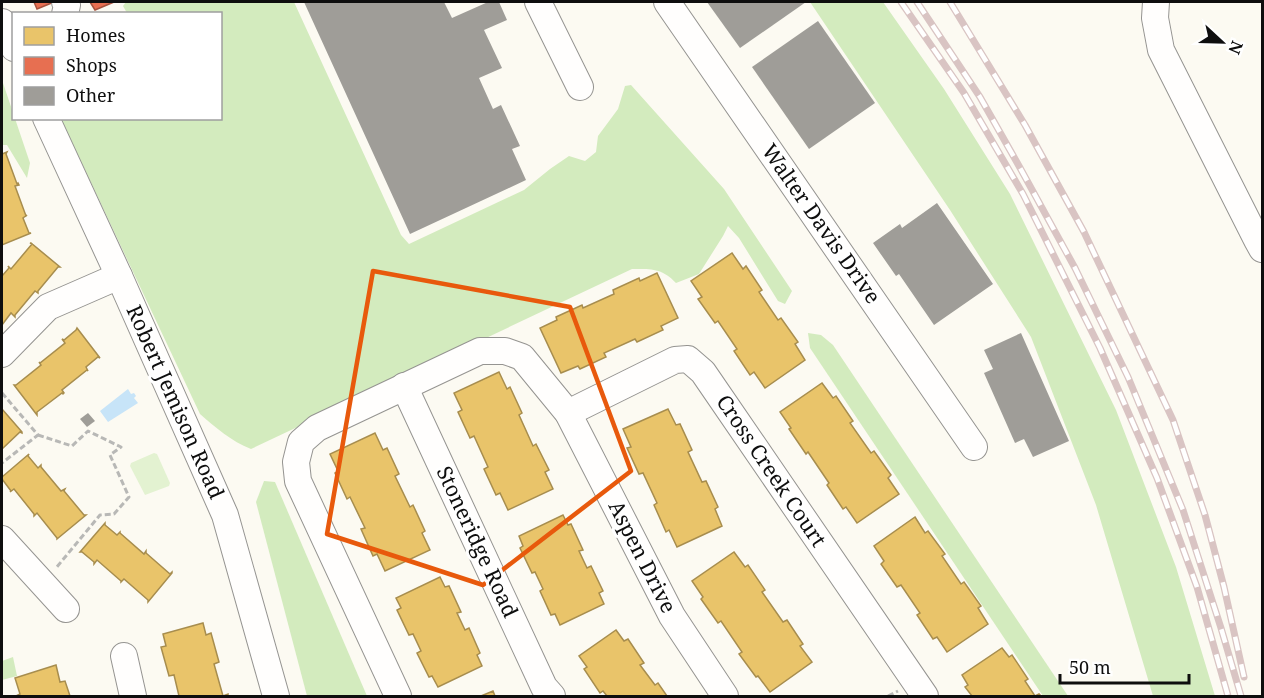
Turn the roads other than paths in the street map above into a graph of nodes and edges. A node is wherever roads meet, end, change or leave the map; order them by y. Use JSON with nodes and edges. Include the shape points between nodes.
{"nodes":[{"id":1,"x":538,"y":2,"type":"edge"},
{"id":2,"x":667,"y":2,"type":"edge"},
{"id":3,"x":1156,"y":2,"type":"edge"},
{"id":4,"x":580,"y":87,"type":"dead end"},
{"id":5,"x":47,"y":120,"type":"edge"},
{"id":6,"x":1263,"y":249,"type":"edge"},
{"id":7,"x":119,"y":276,"type":"junction"},
{"id":8,"x":2,"y":354,"type":"edge"},
{"id":9,"x":404,"y":387,"type":"junction"},
{"id":10,"x":568,"y":413,"type":"junction"},
{"id":11,"x":974,"y":447,"type":"dead end"},
{"id":12,"x":2,"y":539,"type":"edge"},
{"id":13,"x":66,"y":609,"type":"dead end"},
{"id":14,"x":124,"y":656,"type":"dead end"},
{"id":15,"x":133,"y":696,"type":"edge"},
{"id":16,"x":276,"y":696,"type":"edge"},
{"id":17,"x":398,"y":696,"type":"edge"},
{"id":18,"x":552,"y":696,"type":"edge"},
{"id":19,"x":725,"y":696,"type":"edge"},
{"id":20,"x":925,"y":696,"type":"edge"}],
"edges":[{"from":1,"to":4,"type":"street"},
{"from":2,"to":11,"type":"street","name":"Walter Davis Drive"},
{"from":3,"to":6,"type":"street","via":[[1161,50]]},
{"from":5,"to":7,"type":"street","name":"Robert Jemison Road"},
{"from":7,"to":8,"type":"street","via":[[48,307]]},
{"from":7,"to":16,"type":"street","name":"Robert Jemison Road","via":[[225,515]]},
{"from":9,"to":10,"type":"street","name":"Aspen Drive","via":[[480,351],[505,351],[522,357]]},
{"from":9,"to":17,"type":"street","name":"Aspen Drive","via":[[316,428],[301,442],[296,462],[298,481]]},
{"from":9,"to":18,"type":"street","name":"Stoneridge Road","via":[[544,687]]},
{"from":10,"to":19,"type":"street","name":"Aspen Drive","via":[[672,616]]},
{"from":10,"to":20,"type":"street","name":"Cross Creek Court","via":[[675,360],[688,359],[703,372]]},
{"from":12,"to":13,"type":"street"},
{"from":14,"to":15,"type":"street"}]}
